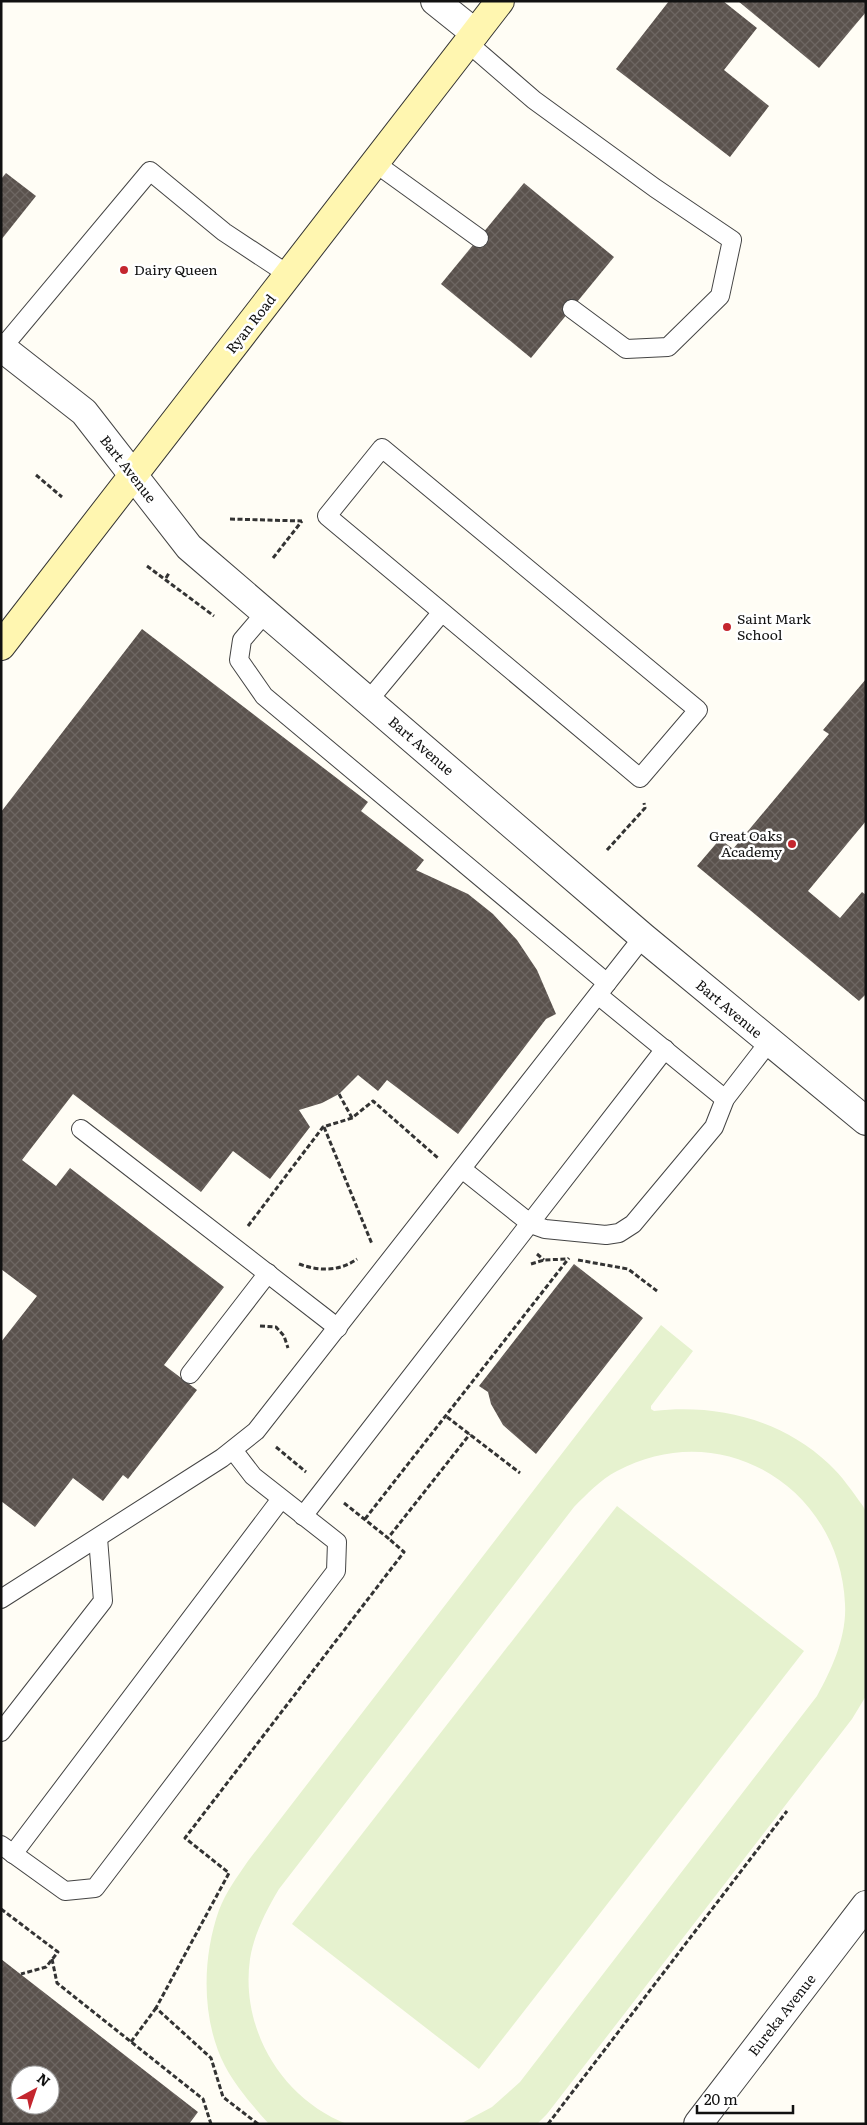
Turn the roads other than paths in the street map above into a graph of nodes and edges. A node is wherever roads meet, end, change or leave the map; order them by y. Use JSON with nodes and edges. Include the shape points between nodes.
{"nodes":[{"id":1,"x":436,"y":1,"type":"edge"},
{"id":2,"x":500,"y":1,"type":"edge"},
{"id":3,"x":472,"y":38,"type":"junction"},
{"id":4,"x":375,"y":163,"type":"junction"},
{"id":5,"x":479,"y":238,"type":"dead end"},
{"id":6,"x":289,"y":275,"type":"junction"},
{"id":7,"x":572,"y":309,"type":"dead end"},
{"id":8,"x":2,"y":347,"type":"edge"},
{"id":9,"x":133,"y":475,"type":"junction"},
{"id":10,"x":266,"y":612,"type":"junction"},
{"id":11,"x":442,"y":612,"type":"junction"},
{"id":12,"x":1,"y":646,"type":"edge"},
{"id":13,"x":368,"y":701,"type":"junction"},
{"id":14,"x":642,"y":936,"type":"junction"},
{"id":15,"x":602,"y":989,"type":"junction"},
{"id":16,"x":769,"y":1042,"type":"junction"},
{"id":17,"x":665,"y":1049,"type":"junction"},
{"id":18,"x":725,"y":1099,"type":"junction"},
{"id":19,"x":866,"y":1121,"type":"edge"},
{"id":20,"x":81,"y":1129,"type":"dead end"},
{"id":21,"x":462,"y":1169,"type":"junction"},
{"id":22,"x":531,"y":1224,"type":"junction"},
{"id":23,"x":268,"y":1273,"type":"junction"},
{"id":24,"x":338,"y":1328,"type":"junction"},
{"id":25,"x":190,"y":1374,"type":"dead end"},
{"id":26,"x":233,"y":1450,"type":"junction"},
{"id":27,"x":281,"y":1499,"type":"junction"},
{"id":28,"x":303,"y":1516,"type":"junction"},
{"id":29,"x":98,"y":1538,"type":"junction"},
{"id":30,"x":1,"y":1599,"type":"edge"},
{"id":31,"x":1,"y":1732,"type":"edge"},
{"id":32,"x":7,"y":1850,"type":"edge"},
{"id":33,"x":866,"y":1905,"type":"edge"},
{"id":34,"x":698,"y":2124,"type":"edge"}],
"edges":[{"from":1,"to":3,"type":"street"},
{"from":2,"to":3,"type":"main road","name":"Ryan Road"},
{"from":3,"to":4,"type":"main road","name":"Ryan Road"},
{"from":3,"to":7,"type":"lane","via":[[534,100],[732,240],[720,296],[668,347],[626,349]]},
{"from":4,"to":5,"type":"lane"},
{"from":4,"to":6,"type":"main road","name":"Ryan Road"},
{"from":6,"to":8,"type":"lane","via":[[224,232],[150,171]]},
{"from":6,"to":9,"type":"main road","name":"Ryan Road"},
{"from":8,"to":9,"type":"street","name":"Bart Avenue","via":[[84,412]]},
{"from":9,"to":10,"type":"street","name":"Bart Avenue","via":[[189,547]]},
{"from":9,"to":12,"type":"main road","name":"Ryan Road"},
{"from":10,"to":13,"type":"street","name":"Bart Avenue"},
{"from":10,"to":15,"type":"lane","via":[[242,640],[239,660],[264,696]]},
{"from":11,"to":11,"type":"lane","via":[[327,516],[382,448],[698,710],[640,778]]},
{"from":11,"to":13,"type":"lane"},
{"from":13,"to":14,"type":"street","name":"Bart Avenue"},
{"from":14,"to":15,"type":"lane"},
{"from":14,"to":16,"type":"street","name":"Bart Avenue"},
{"from":15,"to":17,"type":"lane"},
{"from":15,"to":21,"type":"lane"},
{"from":16,"to":18,"type":"lane"},
{"from":16,"to":19,"type":"street","name":"Bart Avenue"},
{"from":17,"to":18,"type":"lane"},
{"from":17,"to":22,"type":"lane"},
{"from":18,"to":22,"type":"lane","via":[[714,1127],[633,1224],[619,1233],[606,1234],[545,1229]]},
{"from":20,"to":23,"type":"lane"},
{"from":21,"to":22,"type":"lane"},
{"from":21,"to":24,"type":"lane"},
{"from":22,"to":28,"type":"lane"},
{"from":23,"to":24,"type":"lane"},
{"from":23,"to":25,"type":"lane"},
{"from":24,"to":26,"type":"lane","via":[[256,1431]]},
{"from":26,"to":27,"type":"lane","via":[[253,1476]]},
{"from":26,"to":29,"type":"lane"},
{"from":27,"to":28,"type":"lane"},
{"from":27,"to":32,"type":"lane"},
{"from":28,"to":32,"type":"lane","via":[[337,1542],[336,1571],[95,1888],[65,1891]]},
{"from":29,"to":30,"type":"lane"},
{"from":29,"to":31,"type":"lane","via":[[103,1601]]},
{"from":33,"to":34,"type":"street","name":"Eureka Avenue"}]}
